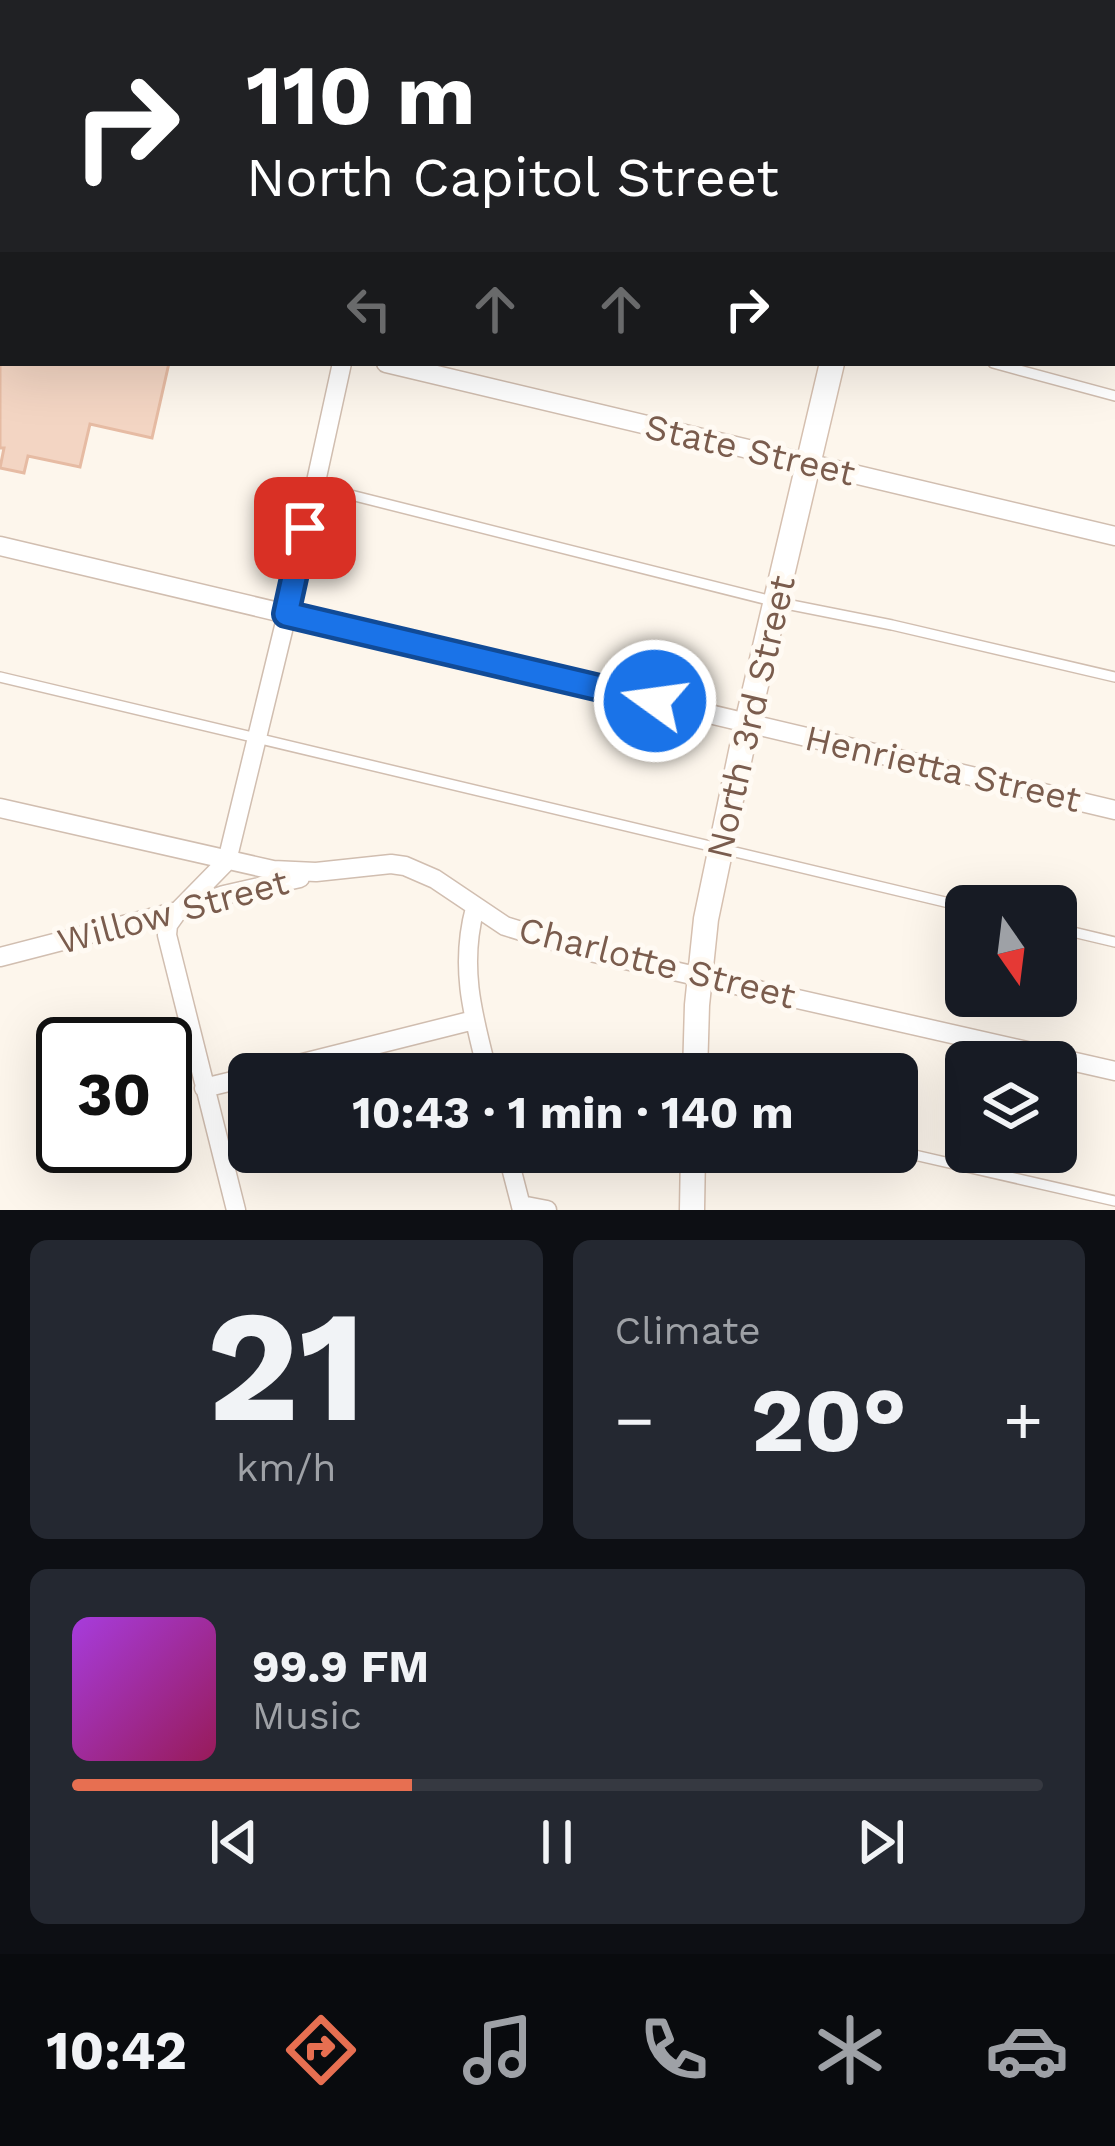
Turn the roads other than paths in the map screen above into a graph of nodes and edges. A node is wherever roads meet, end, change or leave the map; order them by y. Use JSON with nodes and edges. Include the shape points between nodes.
{"nodes":[{"id":1,"x":341,"y":366,"type":"edge"},
{"id":2,"x":399,"y":366,"type":"edge"},
{"id":3,"x":831,"y":366,"type":"edge"},
{"id":4,"x":1003,"y":366,"type":"edge"},
{"id":5,"x":1115,"y":396,"type":"edge"},
{"id":6,"x":809,"y":464,"type":"junction"},
{"id":7,"x":315,"y":486,"type":"junction"},
{"id":8,"x":1115,"y":536,"type":"edge"},
{"id":9,"x":0,"y":546,"type":"edge"},
{"id":10,"x":776,"y":602,"type":"junction"},
{"id":11,"x":286,"y":614,"type":"junction"},
{"id":12,"x":0,"y":677,"type":"edge"},
{"id":13,"x":1115,"y":677,"type":"edge"},
{"id":14,"x":747,"y":723,"type":"junction"},
{"id":15,"x":256,"y":737,"type":"junction"},
{"id":16,"x":0,"y":808,"type":"edge"},
{"id":17,"x":1115,"y":810,"type":"edge"},
{"id":18,"x":720,"y":848,"type":"junction"},
{"id":19,"x":226,"y":861,"type":"junction"},
{"id":20,"x":346,"y":869,"type":"junction"},
{"id":21,"x":945,"y":902,"type":"edge"},
{"id":22,"x":475,"y":908,"type":"junction"},
{"id":23,"x":178,"y":910,"type":"junction"},
{"id":24,"x":1077,"y":933,"type":"edge"},
{"id":25,"x":1115,"y":942,"type":"edge"},
{"id":26,"x":0,"y":957,"type":"edge"},
{"id":27,"x":699,"y":976,"type":"junction"},
{"id":28,"x":474,"y":1020,"type":"junction"},
{"id":29,"x":343,"y":1053,"type":"edge"},
{"id":30,"x":483,"y":1053,"type":"edge"},
{"id":31,"x":696,"y":1053,"type":"edge"},
{"id":32,"x":1115,"y":1071,"type":"edge"},
{"id":33,"x":228,"y":1082,"type":"edge"},
{"id":34,"x":204,"y":1088,"type":"junction"},
{"id":35,"x":918,"y":1156,"type":"edge"},
{"id":36,"x":512,"y":1173,"type":"edge"},
{"id":37,"x":693,"y":1173,"type":"edge"},
{"id":38,"x":1115,"y":1201,"type":"edge"},
{"id":39,"x":521,"y":1207,"type":"edge"},
{"id":40,"x":236,"y":1210,"type":"edge"},
{"id":41,"x":547,"y":1210,"type":"edge"},
{"id":42,"x":692,"y":1210,"type":"edge"}],
"edges":[{"from":1,"to":7,"type":"street"},
{"from":2,"to":6,"type":"street","name":"State Street"},
{"from":3,"to":6,"type":"main road","name":"North 3rd Street"},
{"from":4,"to":5,"type":"lane"},
{"from":6,"to":8,"type":"street","name":"State Street"},
{"from":6,"to":10,"type":"main road","name":"North 3rd Street"},
{"from":7,"to":10,"type":"lane"},
{"from":7,"to":11,"type":"street"},
{"from":9,"to":11,"type":"street","name":"Henrietta Street"},
{"from":10,"to":13,"type":"lane"},
{"from":10,"to":14,"type":"main road","name":"North 3rd Street"},
{"from":11,"to":14,"type":"street","name":"Henrietta Street"},
{"from":11,"to":15,"type":"street"},
{"from":12,"to":15,"type":"lane"},
{"from":14,"to":17,"type":"street","name":"Henrietta Street"},
{"from":14,"to":18,"type":"main road","name":"North 3rd Street"},
{"from":15,"to":18,"type":"lane"},
{"from":15,"to":19,"type":"street"},
{"from":16,"to":19,"type":"street","name":"Charlotte Street"},
{"from":18,"to":21,"type":"lane"},
{"from":18,"to":27,"type":"main road","name":"North 3rd Street"},
{"from":19,"to":20,"type":"street","name":"Charlotte Street"},
{"from":19,"to":23,"type":"street"},
{"from":20,"to":22,"type":"street","name":"Charlotte Street","via":[[405,866]]},
{"from":20,"to":23,"type":"street","name":"Willow Street"},
{"from":22,"to":27,"type":"street","name":"Charlotte Street","via":[[537,937]]},
{"from":22,"to":28,"type":"street","via":[[466,952]]},
{"from":23,"to":26,"type":"street","name":"Willow Street"},
{"from":23,"to":34,"type":"street","via":[[168,947]]},
{"from":24,"to":25,"type":"lane"},
{"from":27,"to":31,"type":"main road","name":"North 3rd Street"},
{"from":27,"to":32,"type":"street","name":"Charlotte Street"},
{"from":28,"to":29,"type":"street"},
{"from":28,"to":30,"type":"street"},
{"from":33,"to":34,"type":"street"},
{"from":34,"to":40,"type":"street"},
{"from":35,"to":38,"type":"lane"},
{"from":36,"to":39,"type":"street"},
{"from":37,"to":42,"type":"main road"},
{"from":39,"to":41,"type":"street"}]}
